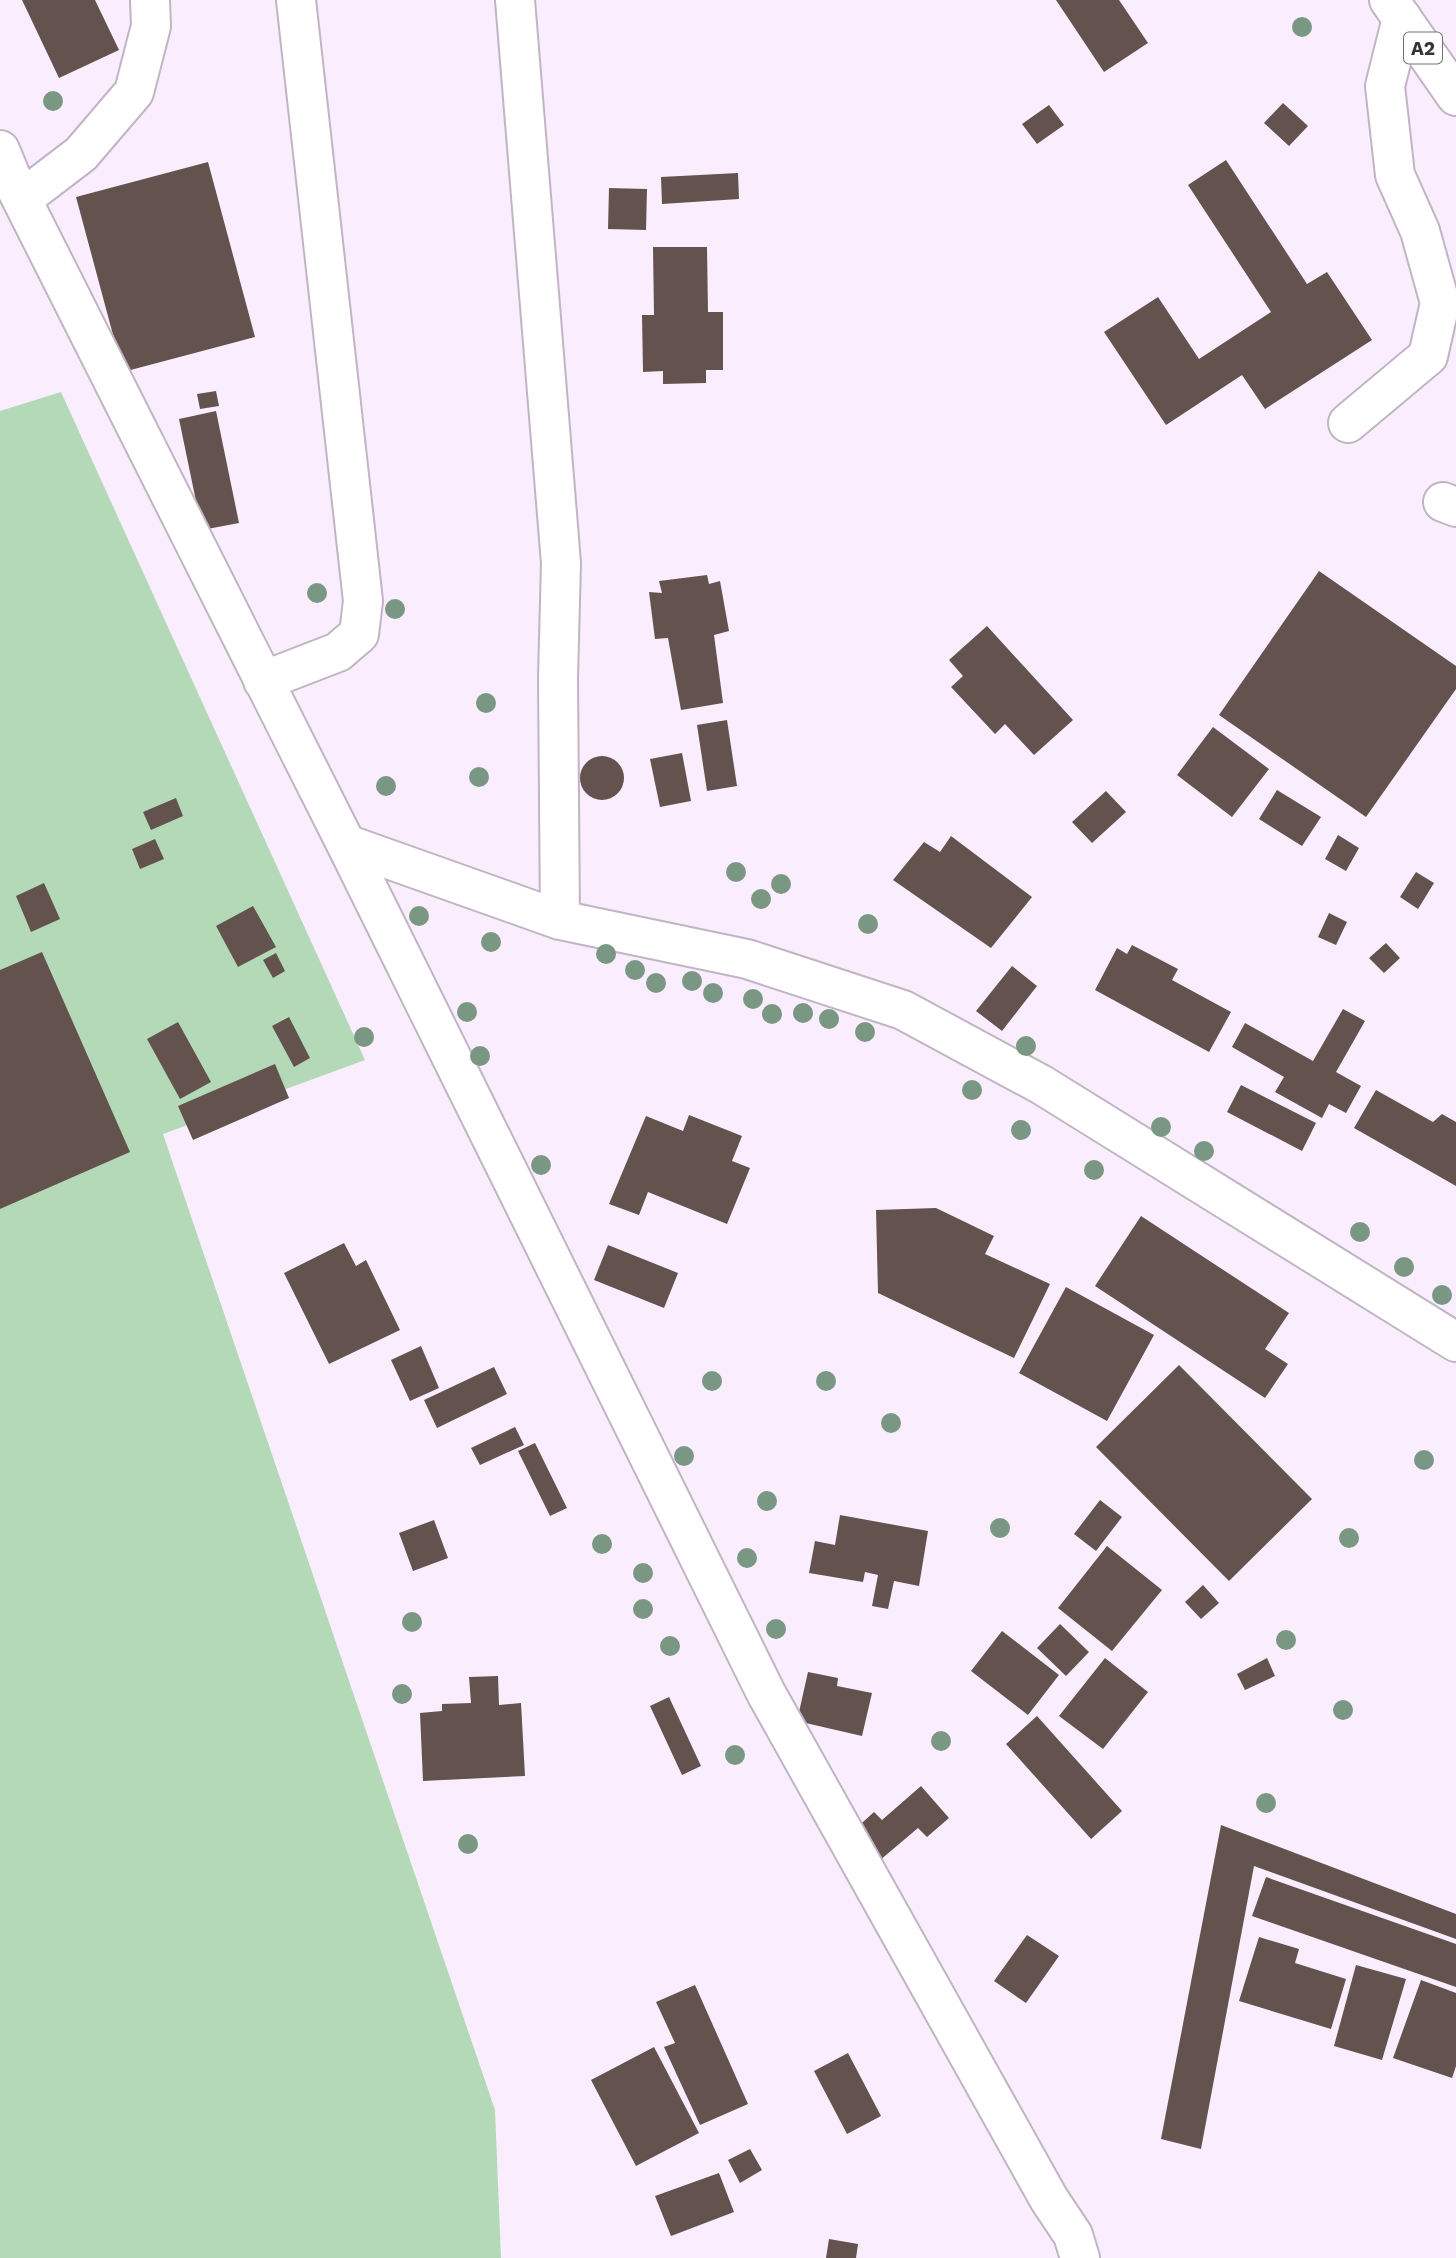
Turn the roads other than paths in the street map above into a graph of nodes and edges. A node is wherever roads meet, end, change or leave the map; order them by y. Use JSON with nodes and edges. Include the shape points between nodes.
{"nodes":[{"id":1,"x":150,"y":0,"type":"edge"},
{"id":2,"x":296,"y":0,"type":"edge"},
{"id":3,"x":515,"y":0,"type":"edge"},
{"id":4,"x":1395,"y":9,"type":"edge"},
{"id":5,"x":1456,"y":96,"type":"edge"},
{"id":6,"x":9,"y":176,"type":"edge"},
{"id":7,"x":1348,"y":423,"type":"dead end"},
{"id":8,"x":264,"y":681,"type":"junction"},
{"id":9,"x":346,"y":844,"type":"junction"},
{"id":10,"x":560,"y":920,"type":"junction"},
{"id":11,"x":1456,"y":1342,"type":"edge"},
{"id":12,"x":1080,"y":2258,"type":"edge"}],
"edges":[{"from":1,"to":6,"type":"main road","via":[[151,26],[134,92],[81,154]]},
{"from":2,"to":8,"type":"main road","via":[[363,601],[359,634],[338,652]]},
{"from":3,"to":10,"type":"main road","via":[[561,563]]},
{"from":4,"to":5,"type":"main road","number":"A2"},
{"from":4,"to":7,"type":"main road","via":[[1385,86],[1395,175],[1420,231],[1440,303],[1428,356]]},
{"from":6,"to":8,"type":"main road"},
{"from":8,"to":9,"type":"main road"},
{"from":9,"to":10,"type":"main road"},
{"from":9,"to":12,"type":"main road","via":[[766,1693],[1073,2235]]},
{"from":10,"to":11,"type":"main road","via":[[747,959],[903,1010],[1042,1085]]}]}
